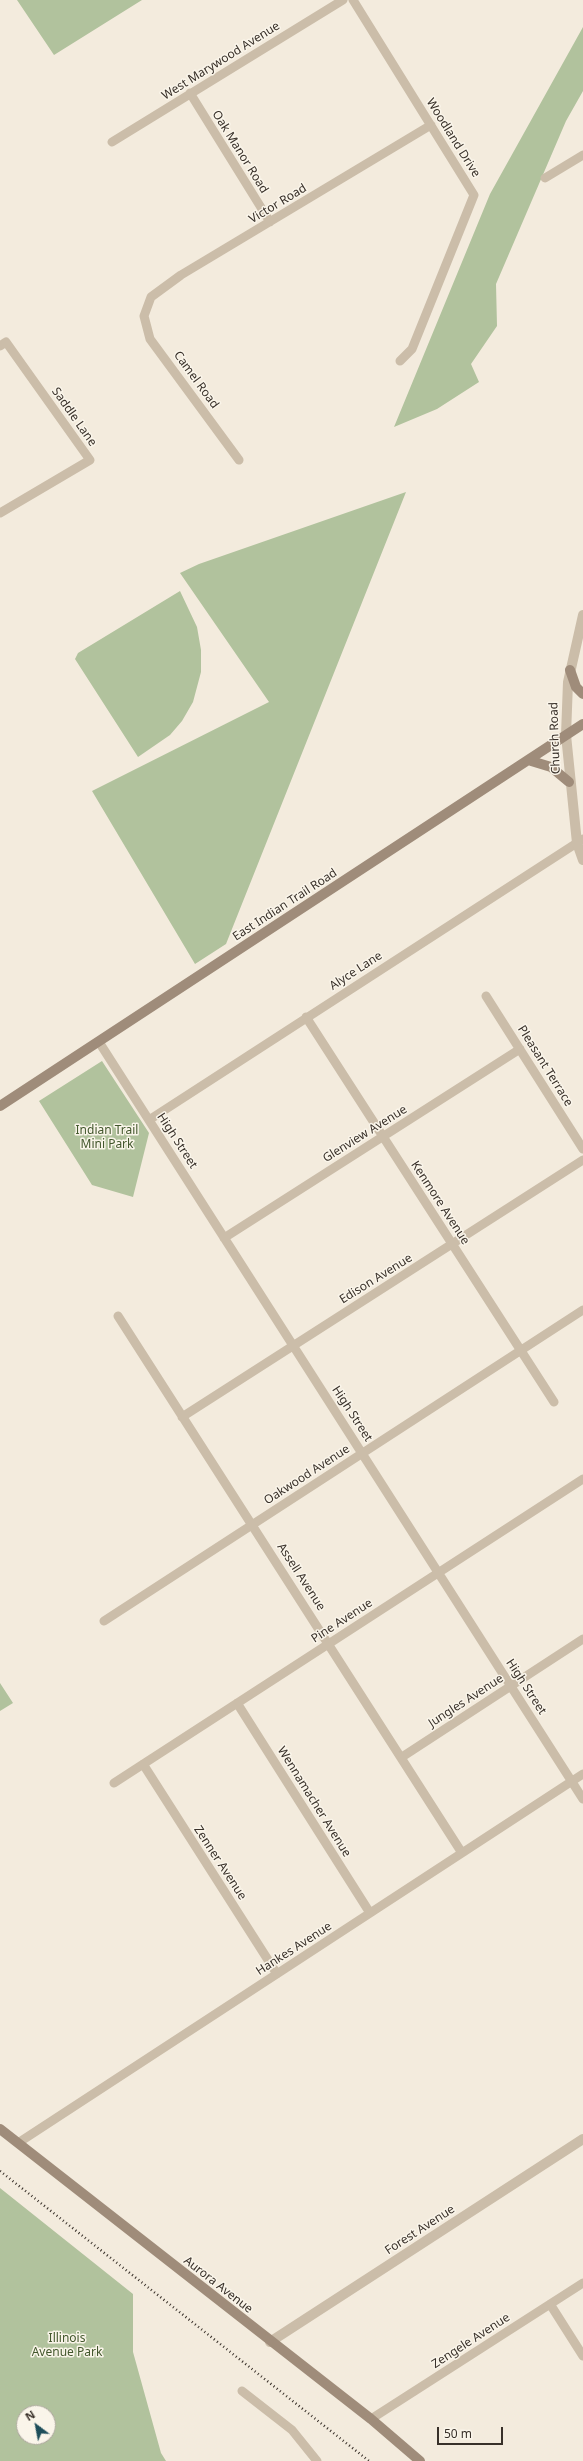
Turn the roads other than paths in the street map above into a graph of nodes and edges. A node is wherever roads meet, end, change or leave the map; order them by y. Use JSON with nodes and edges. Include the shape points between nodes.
{"nodes":[{"id":1,"x":343,"y":0,"type":"edge"},
{"id":2,"x":353,"y":0,"type":"edge"},
{"id":3,"x":190,"y":94,"type":"junction"},
{"id":4,"x":431,"y":125,"type":"junction"},
{"id":5,"x":112,"y":142,"type":"dead end"},
{"id":6,"x":583,"y":155,"type":"edge"},
{"id":7,"x":545,"y":178,"type":"dead end"},
{"id":8,"x":270,"y":222,"type":"junction"},
{"id":9,"x":145,"y":310,"type":"joint"},
{"id":10,"x":3,"y":344,"type":"edge"},
{"id":11,"x":400,"y":361,"type":"dead end"},
{"id":12,"x":240,"y":460,"type":"dead end"},
{"id":13,"x":0,"y":513,"type":"edge"},
{"id":14,"x":583,"y":615,"type":"edge"},
{"id":15,"x":570,"y":670,"type":"junction"},
{"id":16,"x":583,"y":694,"type":"edge"},
{"id":17,"x":583,"y":724,"type":"edge"},
{"id":18,"x":566,"y":735,"type":"junction"},
{"id":19,"x":528,"y":760,"type":"junction"},
{"id":20,"x":569,"y":782,"type":"junction"},
{"id":21,"x":580,"y":841,"type":"edge"},
{"id":22,"x":583,"y":860,"type":"edge"},
{"id":23,"x":486,"y":996,"type":"dead end"},
{"id":24,"x":306,"y":1017,"type":"junction"},
{"id":25,"x":99,"y":1042,"type":"junction"},
{"id":26,"x":520,"y":1049,"type":"junction"},
{"id":27,"x":0,"y":1106,"type":"edge"},
{"id":28,"x":149,"y":1120,"type":"junction"},
{"id":29,"x":382,"y":1137,"type":"junction"},
{"id":30,"x":583,"y":1149,"type":"edge"},
{"id":31,"x":583,"y":1160,"type":"edge"},
{"id":32,"x":224,"y":1238,"type":"junction"},
{"id":33,"x":452,"y":1244,"type":"junction"},
{"id":34,"x":583,"y":1310,"type":"edge"},
{"id":35,"x":118,"y":1316,"type":"dead end"},
{"id":36,"x":293,"y":1345,"type":"junction"},
{"id":37,"x":520,"y":1350,"type":"junction"},
{"id":38,"x":554,"y":1402,"type":"dead end"},
{"id":39,"x":182,"y":1417,"type":"junction"},
{"id":40,"x":363,"y":1453,"type":"junction"},
{"id":41,"x":583,"y":1479,"type":"edge"},
{"id":42,"x":252,"y":1524,"type":"junction"},
{"id":43,"x":439,"y":1572,"type":"junction"},
{"id":44,"x":104,"y":1621,"type":"dead end"},
{"id":45,"x":583,"y":1639,"type":"edge"},
{"id":46,"x":329,"y":1644,"type":"junction"},
{"id":47,"x":511,"y":1686,"type":"junction"},
{"id":48,"x":237,"y":1703,"type":"junction"},
{"id":49,"x":402,"y":1757,"type":"junction"},
{"id":50,"x":143,"y":1764,"type":"junction"},
{"id":51,"x":583,"y":1774,"type":"edge"},
{"id":52,"x":572,"y":1781,"type":"junction"},
{"id":53,"x":114,"y":1783,"type":"dead end"},
{"id":54,"x":583,"y":1799,"type":"edge"},
{"id":55,"x":462,"y":1853,"type":"junction"},
{"id":56,"x":370,"y":1913,"type":"junction"},
{"id":57,"x":277,"y":1974,"type":"junction"},
{"id":58,"x":0,"y":2129,"type":"edge"},
{"id":59,"x":583,"y":2139,"type":"edge"},
{"id":60,"x":18,"y":2143,"type":"junction"},
{"id":61,"x":583,"y":2283,"type":"edge"},
{"id":62,"x":550,"y":2304,"type":"junction"},
{"id":63,"x":270,"y":2342,"type":"junction"},
{"id":64,"x":583,"y":2356,"type":"edge"},
{"id":65,"x":242,"y":2391,"type":"dead end"},
{"id":66,"x":371,"y":2419,"type":"junction"},
{"id":67,"x":317,"y":2461,"type":"edge"},
{"id":68,"x":420,"y":2461,"type":"edge"}],
"edges":[{"from":1,"to":3,"type":"street","name":"West Marywood Avenue"},
{"from":2,"to":4,"type":"street","name":"Woodland Drive"},
{"from":3,"to":5,"type":"street","name":"West Marywood Avenue"},
{"from":3,"to":8,"type":"street","name":"Oak Manor Road"},
{"from":4,"to":8,"type":"street","name":"Victor Road"},
{"from":4,"to":11,"type":"street","name":"Woodland Drive","via":[[474,195],[412,349]]},
{"from":6,"to":7,"type":"street"},
{"from":8,"to":9,"type":"street","name":"Victor Road","via":[[160,288],[151,297]]},
{"from":9,"to":12,"type":"street","name":"Camel Road","via":[[145,326],[150,339]]},
{"from":10,"to":13,"type":"street","name":"Saddle Lane","via":[[90,460]]},
{"from":14,"to":15,"type":"street","name":"Church Road"},
{"from":15,"to":16,"type":"main road","via":[[576,687]]},
{"from":15,"to":18,"type":"street","name":"Church Road"},
{"from":17,"to":18,"type":"main road","name":"East Indian Trail Road"},
{"from":18,"to":19,"type":"main road","name":"East Indian Trail Road"},
{"from":18,"to":20,"type":"street","name":"Church Road"},
{"from":19,"to":20,"type":"main road","via":[[551,767]]},
{"from":19,"to":25,"type":"main road","name":"East Indian Trail Road"},
{"from":20,"to":21,"type":"street","name":"Church Road"},
{"from":21,"to":22,"type":"street","name":"Church Road"},
{"from":21,"to":24,"type":"street","name":"Alyce Lane"},
{"from":23,"to":26,"type":"street","name":"Pleasant Terrace"},
{"from":24,"to":28,"type":"street","name":"Alyce Lane"},
{"from":24,"to":29,"type":"street","name":"Kenmore Avenue"},
{"from":25,"to":27,"type":"main road","name":"East Indian Trail Road"},
{"from":25,"to":28,"type":"street","name":"High Street"},
{"from":26,"to":29,"type":"street","name":"Glenview Avenue"},
{"from":26,"to":30,"type":"street","name":"Pleasant Terrace"},
{"from":28,"to":32,"type":"street","name":"High Street"},
{"from":29,"to":32,"type":"street","name":"Glenview Avenue"},
{"from":29,"to":33,"type":"street","name":"Kenmore Avenue"},
{"from":31,"to":33,"type":"street","name":"Edison Avenue"},
{"from":32,"to":36,"type":"street","name":"High Street"},
{"from":33,"to":36,"type":"street","name":"Edison Avenue"},
{"from":33,"to":37,"type":"street","name":"Kenmore Avenue"},
{"from":34,"to":37,"type":"street","name":"Oakwood Avenue"},
{"from":35,"to":39,"type":"street","name":"Assell Avenue"},
{"from":36,"to":39,"type":"street","name":"Edison Avenue"},
{"from":36,"to":40,"type":"street","name":"High Street"},
{"from":37,"to":38,"type":"street","name":"Kenmore Avenue"},
{"from":37,"to":40,"type":"street","name":"Oakwood Avenue"},
{"from":39,"to":42,"type":"street","name":"Assell Avenue"},
{"from":40,"to":42,"type":"street","name":"Oakwood Avenue"},
{"from":40,"to":43,"type":"street","name":"High Street"},
{"from":41,"to":43,"type":"street","name":"Pine Avenue"},
{"from":42,"to":44,"type":"street","name":"Oakwood Avenue"},
{"from":42,"to":46,"type":"street","name":"Assell Avenue"},
{"from":43,"to":46,"type":"street","name":"Pine Avenue"},
{"from":43,"to":47,"type":"street","name":"High Street"},
{"from":45,"to":47,"type":"street","name":"Jungles Avenue"},
{"from":46,"to":48,"type":"street","name":"Pine Avenue"},
{"from":46,"to":49,"type":"street","name":"Assell Avenue"},
{"from":47,"to":49,"type":"street","name":"Jungles Avenue"},
{"from":47,"to":52,"type":"street","name":"High Street"},
{"from":48,"to":50,"type":"street","name":"Pine Avenue"},
{"from":48,"to":56,"type":"street","name":"Wennamacher Avenue"},
{"from":49,"to":55,"type":"street","name":"Assell Avenue"},
{"from":50,"to":53,"type":"street","name":"Pine Avenue"},
{"from":50,"to":57,"type":"street","name":"Zenner Avenue"},
{"from":51,"to":52,"type":"street","name":"Hankes Avenue"},
{"from":52,"to":54,"type":"street","name":"High Street"},
{"from":52,"to":55,"type":"street","name":"Hankes Avenue"},
{"from":55,"to":56,"type":"street","name":"Hankes Avenue"},
{"from":56,"to":57,"type":"street","name":"Hankes Avenue"},
{"from":57,"to":60,"type":"street","name":"Hankes Avenue"},
{"from":58,"to":60,"type":"main road","name":"Aurora Avenue"},
{"from":59,"to":63,"type":"street","name":"Forest Avenue"},
{"from":60,"to":63,"type":"main road","name":"Aurora Avenue"},
{"from":61,"to":62,"type":"street","name":"Zengele Avenue"},
{"from":62,"to":64,"type":"street"},
{"from":62,"to":66,"type":"street","name":"Zengele Avenue"},
{"from":63,"to":66,"type":"main road","name":"Aurora Avenue"},
{"from":65,"to":67,"type":"street","via":[[292,2430]]},
{"from":66,"to":68,"type":"main road","name":"Aurora Avenue"}]}
